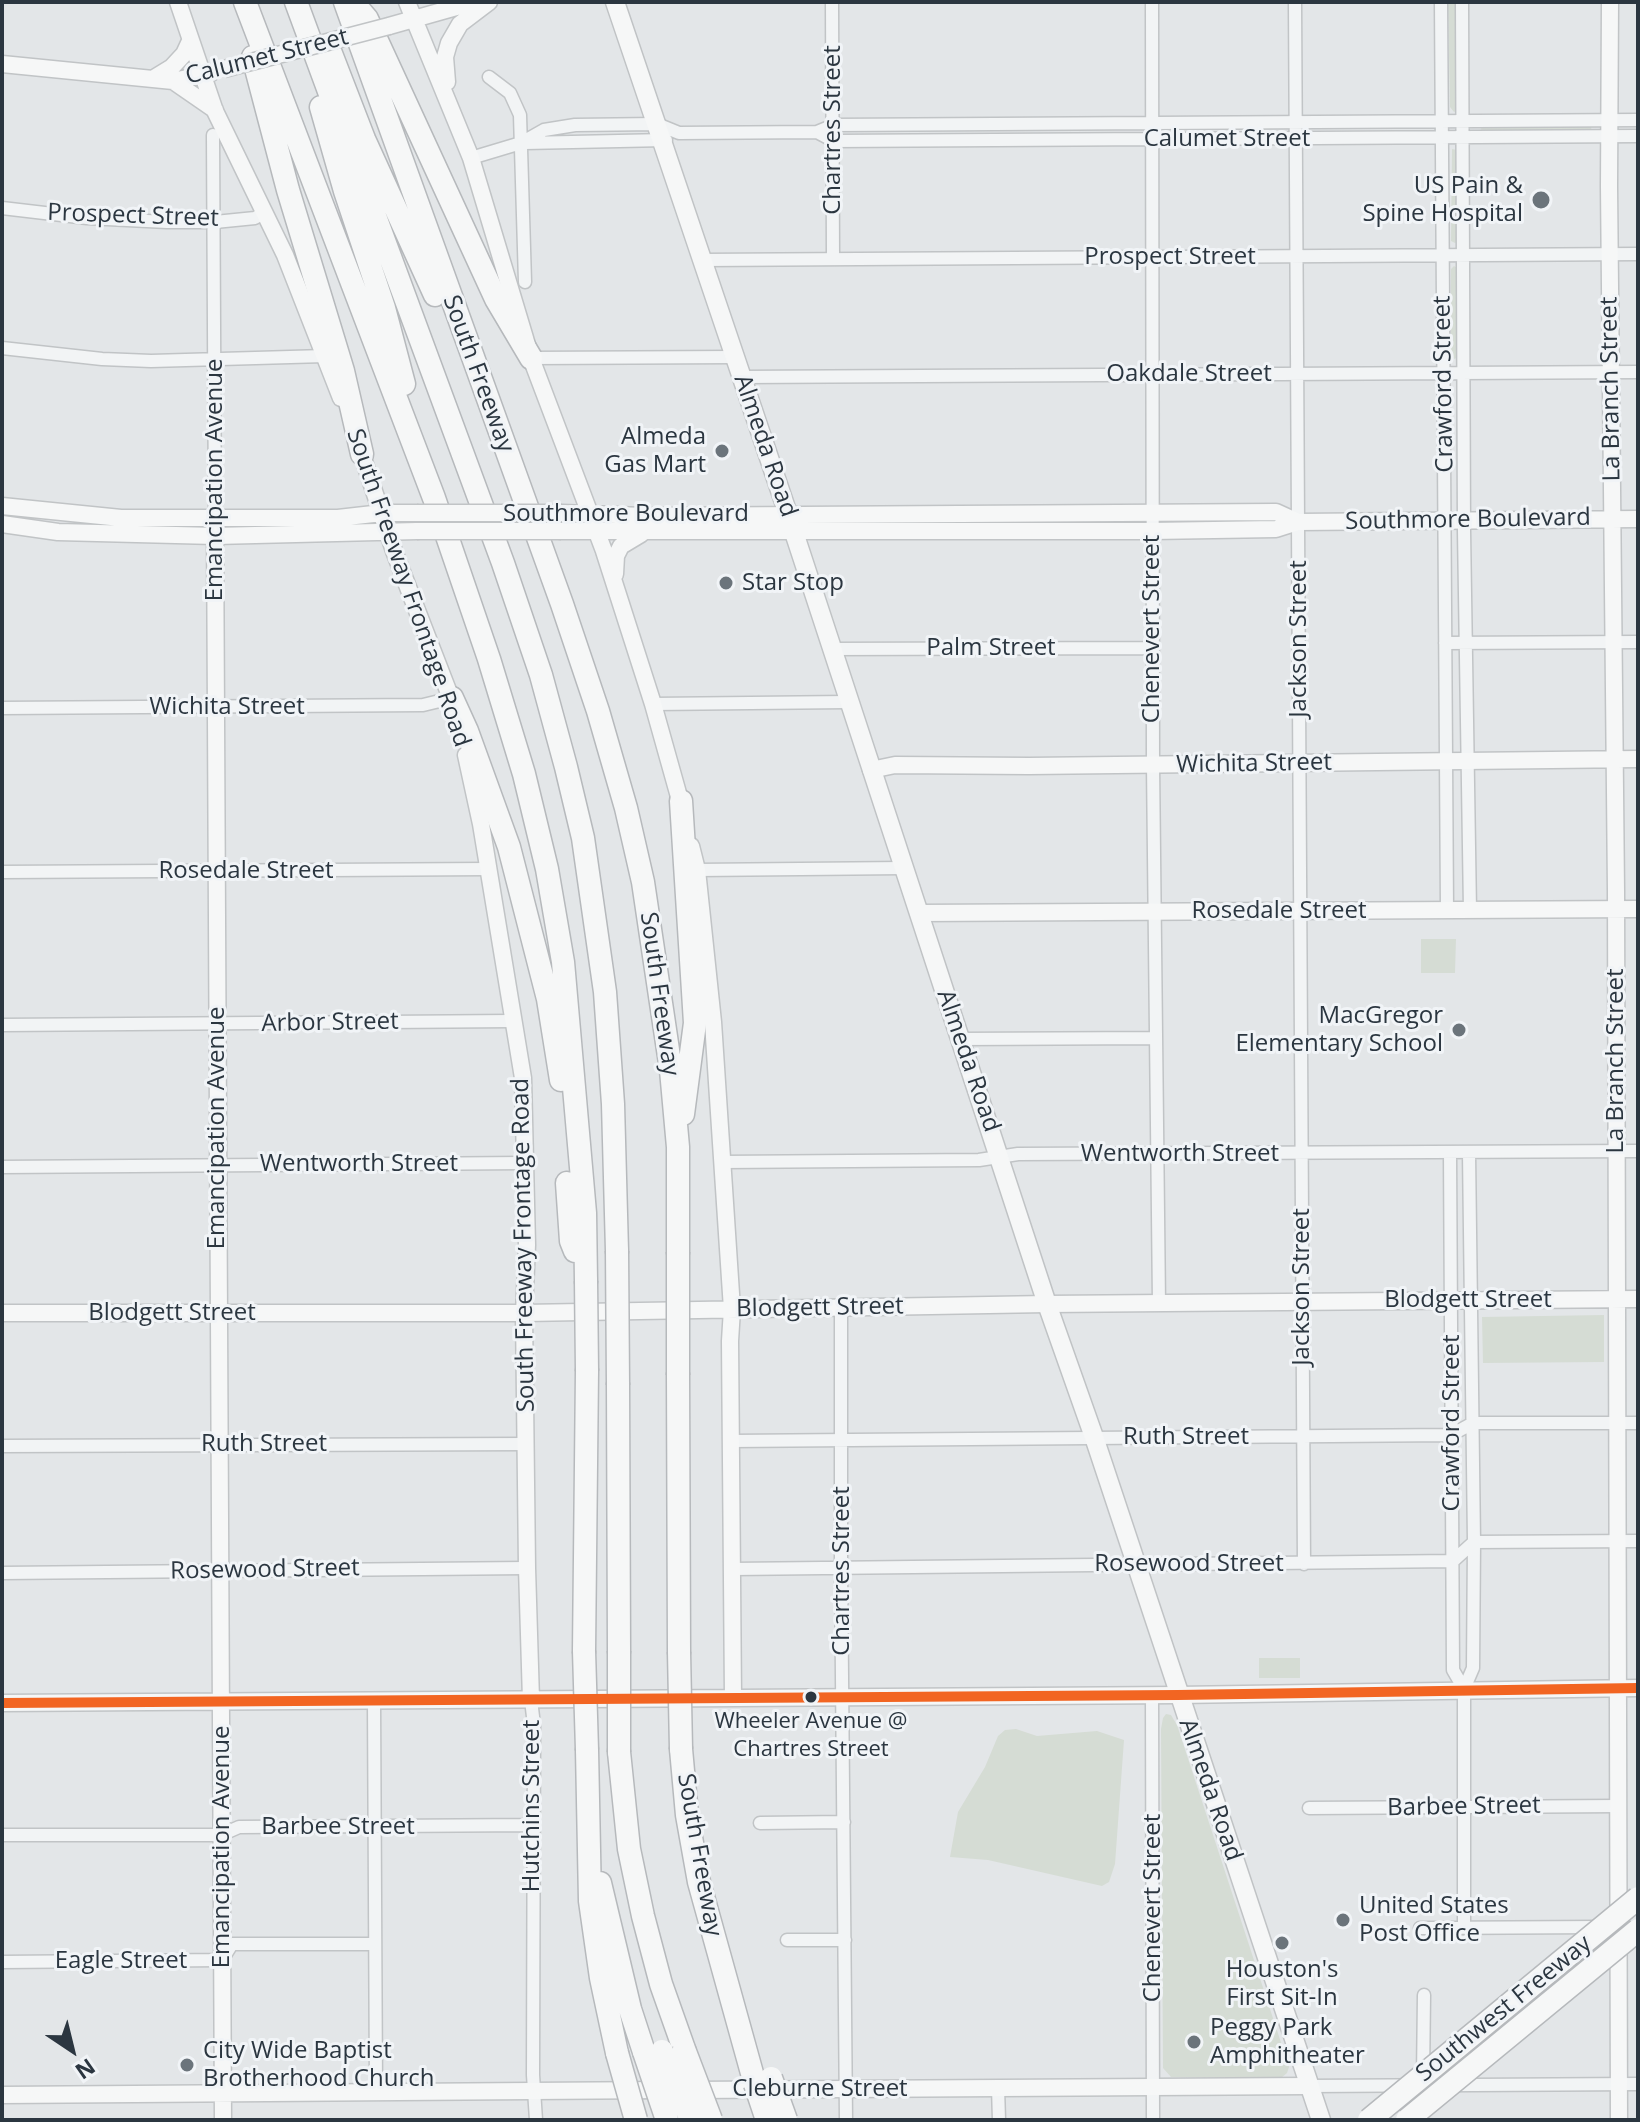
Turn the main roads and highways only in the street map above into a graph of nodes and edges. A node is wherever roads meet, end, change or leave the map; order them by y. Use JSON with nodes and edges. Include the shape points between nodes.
{"nodes":[{"id":1,"x":178,"y":2,"type":"edge"},
{"id":2,"x":238,"y":2,"type":"edge"},
{"id":3,"x":245,"y":2,"type":"edge"},
{"id":4,"x":285,"y":2,"type":"edge"},
{"id":5,"x":296,"y":2,"type":"edge"},
{"id":6,"x":312,"y":2,"type":"edge"},
{"id":7,"x":345,"y":2,"type":"edge"},
{"id":8,"x":352,"y":2,"type":"edge"},
{"id":9,"x":407,"y":2,"type":"edge"},
{"id":10,"x":474,"y":2,"type":"edge"},
{"id":11,"x":489,"y":2,"type":"edge"},
{"id":12,"x":615,"y":2,"type":"edge"},
{"id":13,"x":1610,"y":2,"type":"edge"},
{"id":14,"x":415,"y":19,"type":"junction"},
{"id":15,"x":190,"y":41,"type":"junction"},
{"id":16,"x":2,"y":64,"type":"edge"},
{"id":17,"x":204,"y":75,"type":"junction"},
{"id":18,"x":154,"y":78,"type":"junction"},
{"id":19,"x":173,"y":81,"type":"junction"},
{"id":20,"x":215,"y":111,"type":"junction"},
{"id":21,"x":452,"y":111,"type":"junction"},
{"id":22,"x":531,"y":358,"type":"junction"},
{"id":23,"x":362,"y":454,"type":"junction"},
{"id":24,"x":369,"y":478,"type":"junction"},
{"id":25,"x":522,"y":499,"type":"junction"},
{"id":26,"x":425,"y":505,"type":"junction"},
{"id":27,"x":2,"y":506,"type":"edge"},
{"id":28,"x":382,"y":513,"type":"junction"},
{"id":29,"x":591,"y":514,"type":"junction"},
{"id":30,"x":788,"y":514,"type":"junction"},
{"id":31,"x":902,"y":514,"type":"junction"},
{"id":32,"x":215,"y":518,"type":"junction"},
{"id":33,"x":338,"y":518,"type":"junction"},
{"id":34,"x":1612,"y":519,"type":"junction"},
{"id":35,"x":1638,"y":519,"type":"edge"},
{"id":36,"x":1298,"y":522,"type":"junction"},
{"id":37,"x":2,"y":524,"type":"edge"},
{"id":38,"x":597,"y":531,"type":"junction"},
{"id":39,"x":388,"y":532,"type":"junction"},
{"id":40,"x":903,"y":532,"type":"junction"},
{"id":41,"x":644,"y":533,"type":"junction"},
{"id":42,"x":794,"y":533,"type":"junction"},
{"id":43,"x":215,"y":536,"type":"junction"},
{"id":44,"x":614,"y":584,"type":"junction"},
{"id":45,"x":452,"y":698,"type":"junction"},
{"id":46,"x":1615,"y":759,"type":"junction"},
{"id":47,"x":1638,"y":759,"type":"edge"},
{"id":48,"x":871,"y":770,"type":"junction"},
{"id":49,"x":681,"y":801,"type":"junction"},
{"id":50,"x":1616,"y":909,"type":"junction"},
{"id":51,"x":1638,"y":909,"type":"edge"},
{"id":52,"x":919,"y":913,"type":"junction"},
{"id":53,"x":678,"y":1147,"type":"junction"},
{"id":54,"x":578,"y":1241,"type":"junction"},
{"id":55,"x":1638,"y":1299,"type":"edge"},
{"id":56,"x":1617,"y":1300,"type":"junction"},
{"id":57,"x":1047,"y":1304,"type":"junction"},
{"id":58,"x":732,"y":1309,"type":"junction"},
{"id":59,"x":219,"y":1312,"type":"junction"},
{"id":60,"x":2,"y":1313,"type":"edge"},
{"id":61,"x":524,"y":1313,"type":"junction"},
{"id":62,"x":526,"y":1444,"type":"joint"},
{"id":63,"x":1618,"y":1688,"type":"junction"},
{"id":64,"x":1638,"y":1688,"type":"edge"},
{"id":65,"x":1178,"y":1695,"type":"junction"},
{"id":66,"x":733,"y":1698,"type":"junction"},
{"id":67,"x":531,"y":1700,"type":"junction"},
{"id":68,"x":2,"y":1703,"type":"edge"},
{"id":69,"x":222,"y":1703,"type":"junction"},
{"id":70,"x":589,"y":1783,"type":"junction"},
{"id":71,"x":1638,"y":1898,"type":"edge"},
{"id":72,"x":1632,"y":1928,"type":"edge"},
{"id":73,"x":663,"y":2051,"type":"junction"},
{"id":74,"x":749,"y":2063,"type":"junction"},
{"id":75,"x":1308,"y":2086,"type":"junction"},
{"id":76,"x":223,"y":2094,"type":"junction"},
{"id":77,"x":2,"y":2095,"type":"edge"},
{"id":78,"x":223,"y":2120,"type":"edge"},
{"id":79,"x":636,"y":2120,"type":"edge"},
{"id":80,"x":667,"y":2120,"type":"edge"},
{"id":81,"x":691,"y":2120,"type":"edge"},
{"id":82,"x":711,"y":2120,"type":"edge"},
{"id":83,"x":767,"y":2120,"type":"edge"},
{"id":84,"x":786,"y":2120,"type":"edge"},
{"id":85,"x":1321,"y":2120,"type":"edge"},
{"id":86,"x":1369,"y":2120,"type":"edge"},
{"id":87,"x":1409,"y":2120,"type":"edge"},
{"id":88,"x":1619,"y":2120,"type":"edge"}],
"edges":[{"from":1,"to":15,"type":"main road","name":"South Freeway Frontage Road"},
{"from":2,"to":23,"type":"highway"},
{"from":3,"to":26,"type":"highway"},
{"from":4,"to":26,"type":"highway","via":[[384,308]]},
{"from":5,"to":73,"type":"highway","bridge":true,"via":[[503,563],[541,675],[583,838],[605,992],[613,1104],[619,1752],[629,1849],[661,1984]]},
{"from":6,"to":25,"type":"highway","via":[[364,139]]},
{"from":7,"to":25,"type":"highway","name":"South Freeway"},
{"from":8,"to":22,"type":"highway","via":[[367,19],[496,299]]},
{"from":9,"to":14,"type":"main road"},
{"from":10,"to":14,"type":"main road","name":"Calumet Street"},
{"from":11,"to":21,"type":"main road","via":[[460,24],[449,43],[445,73]]},
{"from":12,"to":30,"type":"main road","name":"Almeda Road","via":[[666,133]]},
{"from":13,"to":34,"type":"main road","name":"La Branch Street"},
{"from":14,"to":17,"type":"main road","name":"Calumet Street","bridge":true},
{"from":14,"to":21,"type":"main road"},
{"from":15,"to":17,"type":"main road","name":"South Freeway Frontage Road"},
{"from":15,"to":18,"type":"main road","via":[[172,67]]},
{"from":16,"to":18,"type":"main road","name":"Calumet Street"},
{"from":17,"to":19,"type":"main road","name":"Calumet Street"},
{"from":17,"to":20,"type":"main road","name":"South Freeway Frontage Road"},
{"from":18,"to":19,"type":"main road","name":"Calumet Street"},
{"from":19,"to":20,"type":"main road"},
{"from":20,"to":23,"type":"main road","name":"South Freeway Frontage Road","via":[[301,292]]},
{"from":21,"to":22,"type":"main road"},
{"from":22,"to":29,"type":"main road"},
{"from":23,"to":24,"type":"main road","name":"South Freeway Frontage Road"},
{"from":24,"to":28,"type":"main road","name":"South Freeway Frontage Road"},
{"from":24,"to":33,"type":"main road","via":[[364,498]]},
{"from":25,"to":53,"type":"highway","name":"South Freeway","via":[[594,698],[626,808],[651,933]]},
{"from":26,"to":28,"type":"main road","name":"Southmore Boulevard"},
{"from":26,"to":29,"type":"main road","name":"Southmore Boulevard","bridge":true},
{"from":26,"to":54,"type":"highway","via":[[494,673],[547,869],[563,962]]},
{"from":27,"to":32,"type":"main road","name":"Southmore Boulevard","via":[[121,518]]},
{"from":28,"to":33,"type":"main road","name":"Southmore Boulevard"},
{"from":28,"to":39,"type":"main road","name":"South Freeway Frontage Road"},
{"from":29,"to":30,"type":"main road","name":"Southmore Boulevard"},
{"from":29,"to":38,"type":"main road"},
{"from":30,"to":31,"type":"main road","name":"Southmore Boulevard"},
{"from":30,"to":42,"type":"main road","name":"Almeda Road"},
{"from":31,"to":36,"type":"main road","name":"Southmore Boulevard","via":[[1276,512]]},
{"from":31,"to":40,"type":"main road"},
{"from":32,"to":33,"type":"main road","name":"Southmore Boulevard"},
{"from":32,"to":43,"type":"main road","name":"Emancipation Avenue"},
{"from":34,"to":35,"type":"main road","name":"Southmore Boulevard"},
{"from":34,"to":36,"type":"main road","name":"Southmore Boulevard"},
{"from":34,"to":46,"type":"main road","name":"La Branch Street"},
{"from":36,"to":40,"type":"main road","name":"Southmore Boulevard","via":[[1276,529]]},
{"from":37,"to":43,"type":"main road","name":"Southmore Boulevard","via":[[58,532]]},
{"from":38,"to":39,"type":"main road","name":"Southmore Boulevard","bridge":true},
{"from":38,"to":41,"type":"main road","name":"Southmore Boulevard"},
{"from":38,"to":44,"type":"main road"},
{"from":39,"to":43,"type":"main road","name":"Southmore Boulevard"},
{"from":39,"to":45,"type":"main road","name":"South Freeway Frontage Road"},
{"from":40,"to":42,"type":"main road","name":"Southmore Boulevard"},
{"from":41,"to":42,"type":"main road","name":"Southmore Boulevard"},
{"from":41,"to":44,"type":"main road","via":[[621,546]]},
{"from":42,"to":48,"type":"main road","name":"Almeda Road"},
{"from":43,"to":59,"type":"main road","name":"Emancipation Avenue"},
{"from":44,"to":49,"type":"main road"},
{"from":45,"to":54,"type":"highway","via":[[499,814],[548,999]]},
{"from":45,"to":61,"type":"main road","name":"South Freeway Frontage Road","via":[[472,778],[523,1078]]},
{"from":46,"to":47,"type":"main road","name":"Wichita Street"},
{"from":46,"to":48,"type":"main road","name":"Wichita Street","via":[[895,765]]},
{"from":46,"to":50,"type":"main road","name":"La Branch Street"},
{"from":48,"to":52,"type":"main road","name":"Almeda Road"},
{"from":49,"to":53,"type":"highway","via":[[695,1023]]},
{"from":49,"to":58,"type":"main road","via":[[697,870],[713,1022]]},
{"from":50,"to":51,"type":"main road","name":"Rosedale Street"},
{"from":50,"to":52,"type":"main road","name":"Rosedale Street"},
{"from":50,"to":56,"type":"main road","name":"La Branch Street"},
{"from":52,"to":57,"type":"main road","name":"Almeda Road"},
{"from":53,"to":74,"type":"highway","name":"South Freeway","bridge":true,"via":[[681,1749],[699,1882]]},
{"from":54,"to":70,"type":"highway","bridge":true,"via":[[586,1281],[584,1651]]},
{"from":55,"to":56,"type":"main road","name":"Blodgett Street"},
{"from":56,"to":57,"type":"main road","name":"Blodgett Street"},
{"from":56,"to":63,"type":"main road","name":"La Branch Street"},
{"from":57,"to":58,"type":"main road","name":"Blodgett Street"},
{"from":57,"to":65,"type":"main road","name":"Almeda Road"},
{"from":58,"to":61,"type":"main road","name":"Blodgett Street"},
{"from":58,"to":66,"type":"main road"},
{"from":59,"to":60,"type":"main road","name":"Blodgett Street"},
{"from":59,"to":61,"type":"main road","name":"Blodgett Street"},
{"from":59,"to":69,"type":"main road","name":"Emancipation Avenue"},
{"from":61,"to":62,"type":"main road","name":"South Freeway Frontage Road"},
{"from":62,"to":67,"type":"main road","name":"Hutchins Street"},
{"from":63,"to":64,"type":"main road"},
{"from":63,"to":65,"type":"main road"},
{"from":63,"to":72,"type":"main road","name":"La Branch Street","via":[[1619,1806]]},
{"from":65,"to":66,"type":"main road"},
{"from":65,"to":75,"type":"main road","name":"Almeda Road"},
{"from":66,"to":67,"type":"main road"},
{"from":67,"to":69,"type":"main road"},
{"from":68,"to":69,"type":"main road"},
{"from":69,"to":76,"type":"main road","name":"Emancipation Avenue"},
{"from":70,"to":73,"type":"highway","via":[[601,1887],[625,1986]]},
{"from":70,"to":79,"type":"highway","bridge":true,"via":[[590,1901],[601,1978]]},
{"from":71,"to":86,"type":"highway","name":"Southwest Freeway","bridge":true},
{"from":72,"to":87,"type":"highway","name":"Southwest Freeway","bridge":true},
{"from":72,"to":88,"type":"main road","name":"La Branch Street"},
{"from":73,"to":80,"type":"highway","bridge":true},
{"from":73,"to":81,"type":"highway","bridge":true},
{"from":73,"to":82,"type":"highway","bridge":true},
{"from":74,"to":83,"type":"highway","name":"South Freeway","bridge":true},
{"from":74,"to":84,"type":"highway","bridge":true,"via":[[771,2078]]},
{"from":75,"to":76,"type":"main road","name":"Cleburne Street"},
{"from":75,"to":85,"type":"main road","name":"Almeda Road"},
{"from":76,"to":77,"type":"main road","name":"Cleburne Street"},
{"from":76,"to":78,"type":"main road","name":"Emancipation Avenue"}]}
